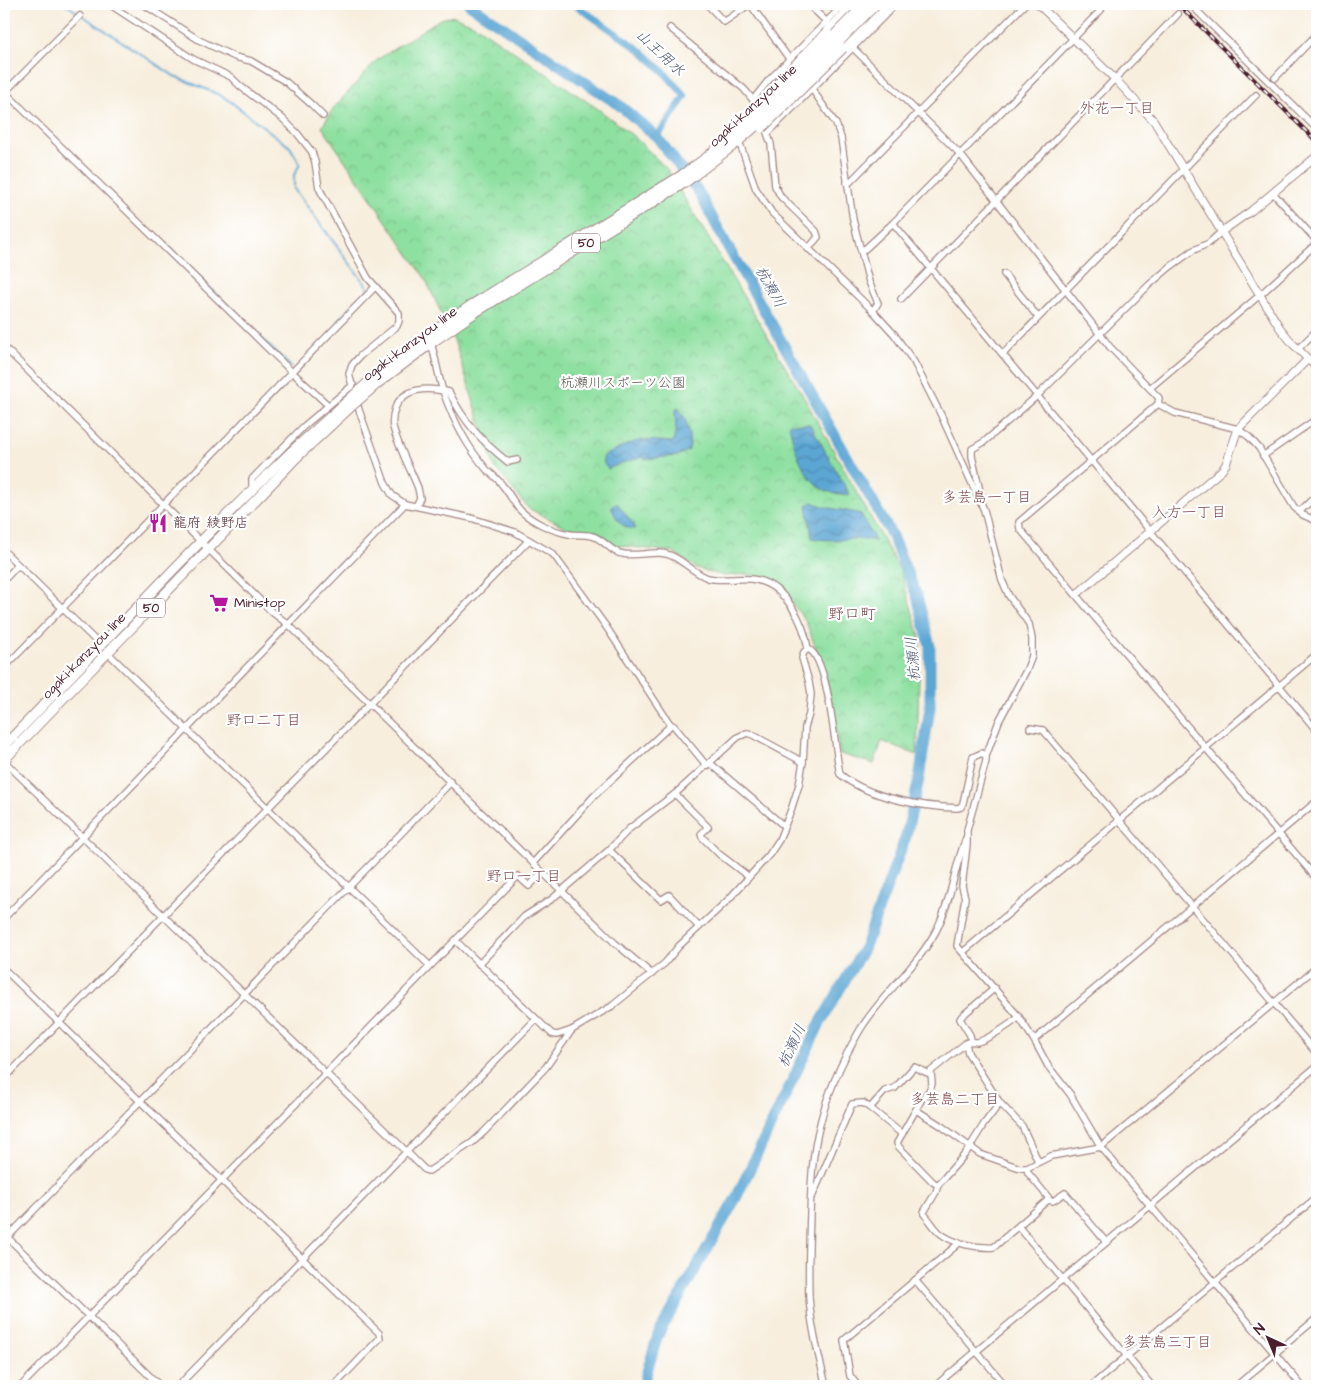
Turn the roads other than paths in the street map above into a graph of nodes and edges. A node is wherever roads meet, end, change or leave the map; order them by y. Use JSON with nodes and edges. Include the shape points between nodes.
{"nodes":[{"id":1,"x":109,"y":4,"type":"edge"},
{"id":2,"x":143,"y":4,"type":"edge"},
{"id":3,"x":707,"y":4,"type":"edge"},
{"id":4,"x":750,"y":4,"type":"edge"},
{"id":5,"x":808,"y":4,"type":"edge"},
{"id":6,"x":844,"y":4,"type":"edge"},
{"id":7,"x":855,"y":4,"type":"edge"},
{"id":8,"x":865,"y":4,"type":"edge"},
{"id":9,"x":876,"y":4,"type":"edge"},
{"id":10,"x":886,"y":4,"type":"edge"},
{"id":11,"x":896,"y":4,"type":"edge"},
{"id":12,"x":1025,"y":4,"type":"edge"},
{"id":13,"x":1038,"y":4,"type":"edge"},
{"id":14,"x":1190,"y":4,"type":"edge"},
{"id":15,"x":1101,"y":10,"type":"dead end"},
{"id":16,"x":1178,"y":14,"type":"dead end"},
{"id":17,"x":80,"y":16,"type":"dead end"},
{"id":18,"x":828,"y":26,"type":"junction"},
{"id":19,"x":670,"y":28,"type":"dead end"},
{"id":20,"x":1317,"y":34,"type":"edge"},
{"id":21,"x":1073,"y":38,"type":"junction"},
{"id":22,"x":849,"y":47,"type":"junction"},
{"id":23,"x":790,"y":59,"type":"junction"},
{"id":24,"x":1275,"y":78,"type":"dead end"},
{"id":25,"x":1116,"y":80,"type":"junction"},
{"id":26,"x":812,"y":90,"type":"junction"},
{"id":27,"x":4,"y":93,"type":"edge"},
{"id":28,"x":1256,"y":95,"type":"dead end"},
{"id":29,"x":753,"y":100,"type":"junction"},
{"id":30,"x":918,"y":113,"type":"junction"},
{"id":31,"x":323,"y":116,"type":"dead end"},
{"id":32,"x":758,"y":124,"type":"junction"},
{"id":33,"x":1317,"y":129,"type":"edge"},
{"id":34,"x":738,"y":138,"type":"junction"},
{"id":35,"x":960,"y":154,"type":"junction"},
{"id":36,"x":1317,"y":156,"type":"edge"},
{"id":37,"x":1184,"y":168,"type":"junction"},
{"id":38,"x":847,"y":183,"type":"junction"},
{"id":39,"x":1273,"y":193,"type":"junction"},
{"id":40,"x":996,"y":200,"type":"junction"},
{"id":41,"x":893,"y":223,"type":"junction"},
{"id":42,"x":1222,"y":232,"type":"junction"},
{"id":43,"x":1317,"y":242,"type":"edge"},
{"id":44,"x":808,"y":249,"type":"junction"},
{"id":45,"x":861,"y":249,"type":"junction"},
{"id":46,"x":930,"y":267,"type":"junction"},
{"id":47,"x":1004,"y":274,"type":"dead end"},
{"id":48,"x":375,"y":287,"type":"junction"},
{"id":49,"x":1065,"y":289,"type":"junction"},
{"id":50,"x":1260,"y":296,"type":"junction"},
{"id":51,"x":901,"y":298,"type":"dead end"},
{"id":52,"x":872,"y":311,"type":"junction"},
{"id":53,"x":1038,"y":316,"type":"junction"},
{"id":54,"x":1317,"y":330,"type":"edge"},
{"id":55,"x":1099,"y":333,"type":"junction"},
{"id":56,"x":434,"y":338,"type":"junction"},
{"id":57,"x":4,"y":347,"type":"edge"},
{"id":58,"x":1298,"y":349,"type":"junction"},
{"id":59,"x":1003,"y":354,"type":"junction"},
{"id":60,"x":1308,"y":359,"type":"junction"},
{"id":61,"x":1316,"y":365,"type":"edge"},
{"id":62,"x":292,"y":372,"type":"junction"},
{"id":63,"x":352,"y":385,"type":"junction"},
{"id":64,"x":1150,"y":388,"type":"junction"},
{"id":65,"x":443,"y":390,"type":"junction"},
{"id":66,"x":1037,"y":396,"type":"junction"},
{"id":67,"x":1158,"y":404,"type":"junction"},
{"id":68,"x":328,"y":405,"type":"junction"},
{"id":69,"x":1317,"y":423,"type":"edge"},
{"id":70,"x":1238,"y":429,"type":"junction"},
{"id":71,"x":296,"y":453,"type":"junction"},
{"id":72,"x":1263,"y":456,"type":"junction"},
{"id":73,"x":517,"y":460,"type":"dead end"},
{"id":74,"x":1092,"y":460,"type":"junction"},
{"id":75,"x":252,"y":490,"type":"junction"},
{"id":76,"x":1317,"y":495,"type":"edge"},
{"id":77,"x":164,"y":504,"type":"junction"},
{"id":78,"x":405,"y":504,"type":"junction"},
{"id":79,"x":416,"y":506,"type":"junction"},
{"id":80,"x":984,"y":510,"type":"junction"},
{"id":81,"x":1299,"y":512,"type":"junction"},
{"id":82,"x":1317,"y":521,"type":"edge"},
{"id":83,"x":1150,"y":532,"type":"junction"},
{"id":84,"x":529,"y":540,"type":"junction"},
{"id":85,"x":201,"y":541,"type":"junction"},
{"id":86,"x":209,"y":549,"type":"junction"},
{"id":87,"x":4,"y":551,"type":"edge"},
{"id":88,"x":18,"y":565,"type":"junction"},
{"id":89,"x":4,"y":580,"type":"edge"},
{"id":90,"x":1077,"y":594,"type":"junction"},
{"id":91,"x":62,"y":608,"type":"junction"},
{"id":92,"x":289,"y":625,"type":"junction"},
{"id":93,"x":104,"y":649,"type":"junction"},
{"id":94,"x":808,"y":650,"type":"junction"},
{"id":95,"x":1317,"y":654,"type":"edge"},
{"id":96,"x":4,"y":668,"type":"edge"},
{"id":97,"x":1278,"y":686,"type":"junction"},
{"id":98,"x":369,"y":703,"type":"junction"},
{"id":99,"x":670,"y":724,"type":"junction"},
{"id":100,"x":1030,"y":728,"type":"dead end"},
{"id":101,"x":187,"y":730,"type":"junction"},
{"id":102,"x":1317,"y":732,"type":"edge"},
{"id":103,"x":4,"y":746,"type":"edge"},
{"id":104,"x":1205,"y":747,"type":"junction"},
{"id":105,"x":986,"y":756,"type":"junction"},
{"id":106,"x":4,"y":760,"type":"edge"},
{"id":107,"x":803,"y":762,"type":"junction"},
{"id":108,"x":708,"y":764,"type":"junction"},
{"id":109,"x":451,"y":782,"type":"junction"},
{"id":110,"x":675,"y":794,"type":"junction"},
{"id":111,"x":1317,"y":801,"type":"edge"},
{"id":112,"x":268,"y":808,"type":"junction"},
{"id":113,"x":1119,"y":820,"type":"junction"},
{"id":114,"x":784,"y":826,"type":"junction"},
{"id":115,"x":1278,"y":834,"type":"junction"},
{"id":116,"x":83,"y":837,"type":"junction"},
{"id":117,"x":966,"y":837,"type":"junction"},
{"id":118,"x":609,"y":850,"type":"junction"},
{"id":119,"x":534,"y":863,"type":"junction"},
{"id":120,"x":543,"y":872,"type":"junction"},
{"id":121,"x":749,"y":877,"type":"junction"},
{"id":122,"x":1317,"y":879,"type":"edge"},
{"id":123,"x":348,"y":887,"type":"junction"},
{"id":124,"x":562,"y":890,"type":"junction"},
{"id":125,"x":1193,"y":907,"type":"junction"},
{"id":126,"x":163,"y":916,"type":"junction"},
{"id":127,"x":4,"y":918,"type":"edge"},
{"id":128,"x":699,"y":927,"type":"junction"},
{"id":129,"x":456,"y":941,"type":"junction"},
{"id":130,"x":963,"y":952,"type":"junction"},
{"id":131,"x":480,"y":964,"type":"junction"},
{"id":132,"x":430,"y":966,"type":"junction"},
{"id":133,"x":1317,"y":967,"type":"edge"},
{"id":134,"x":4,"y":969,"type":"edge"},
{"id":135,"x":652,"y":974,"type":"junction"},
{"id":136,"x":995,"y":988,"type":"junction"},
{"id":137,"x":244,"y":995,"type":"junction"},
{"id":138,"x":1275,"y":1003,"type":"junction"},
{"id":139,"x":1019,"y":1017,"type":"junction"},
{"id":140,"x":536,"y":1019,"type":"junction"},
{"id":141,"x":59,"y":1022,"type":"junction"},
{"id":142,"x":572,"y":1030,"type":"junction"},
{"id":143,"x":1034,"y":1040,"type":"junction"},
{"id":144,"x":968,"y":1042,"type":"junction"},
{"id":145,"x":1317,"y":1054,"type":"edge"},
{"id":146,"x":1317,"y":1066,"type":"edge"},
{"id":147,"x":325,"y":1074,"type":"junction"},
{"id":148,"x":930,"y":1074,"type":"junction"},
{"id":149,"x":4,"y":1079,"type":"edge"},
{"id":150,"x":140,"y":1102,"type":"junction"},
{"id":151,"x":1000,"y":1103,"type":"junction"},
{"id":152,"x":870,"y":1108,"type":"junction"},
{"id":153,"x":916,"y":1110,"type":"junction"},
{"id":154,"x":902,"y":1134,"type":"junction"},
{"id":155,"x":969,"y":1146,"type":"junction"},
{"id":156,"x":1101,"y":1147,"type":"junction"},
{"id":157,"x":406,"y":1151,"type":"junction"},
{"id":158,"x":1038,"y":1161,"type":"junction"},
{"id":159,"x":1027,"y":1168,"type":"junction"},
{"id":160,"x":222,"y":1180,"type":"junction"},
{"id":161,"x":938,"y":1185,"type":"junction"},
{"id":162,"x":1317,"y":1196,"type":"edge"},
{"id":163,"x":811,"y":1199,"type":"junction"},
{"id":164,"x":1048,"y":1200,"type":"junction"},
{"id":165,"x":1150,"y":1205,"type":"junction"},
{"id":166,"x":1018,"y":1226,"type":"junction"},
{"id":167,"x":5,"y":1238,"type":"edge"},
{"id":168,"x":959,"y":1242,"type":"junction"},
{"id":169,"x":1106,"y":1242,"type":"junction"},
{"id":170,"x":302,"y":1258,"type":"junction"},
{"id":171,"x":1062,"y":1279,"type":"junction"},
{"id":172,"x":915,"y":1280,"type":"junction"},
{"id":173,"x":1215,"y":1282,"type":"junction"},
{"id":174,"x":88,"y":1316,"type":"junction"},
{"id":175,"x":1317,"y":1318,"type":"edge"},
{"id":176,"x":977,"y":1351,"type":"junction"},
{"id":177,"x":1274,"y":1354,"type":"junction"},
{"id":178,"x":1127,"y":1356,"type":"junction"},
{"id":179,"x":21,"y":1386,"type":"edge"},
{"id":180,"x":160,"y":1386,"type":"edge"},
{"id":181,"x":178,"y":1386,"type":"edge"},
{"id":182,"x":334,"y":1386,"type":"edge"},
{"id":183,"x":826,"y":1386,"type":"edge"},
{"id":184,"x":858,"y":1386,"type":"edge"},
{"id":185,"x":935,"y":1386,"type":"edge"},
{"id":186,"x":1006,"y":1386,"type":"edge"},
{"id":187,"x":1092,"y":1386,"type":"edge"},
{"id":188,"x":1152,"y":1386,"type":"edge"},
{"id":189,"x":1236,"y":1386,"type":"edge"},
{"id":190,"x":1302,"y":1386,"type":"edge"}],
"edges":[{"from":1,"to":48,"type":"street","via":[[193,59],[232,76],[297,133],[312,152],[319,188]]},
{"from":2,"to":31,"type":"street","via":[[206,44],[251,61],[286,82]]},
{"from":3,"to":4,"type":"street","via":[[724,22]]},
{"from":4,"to":23,"type":"street"},
{"from":5,"to":18,"type":"street"},
{"from":6,"to":18,"type":"street"},
{"from":7,"to":18,"type":"main road","number":"50"},
{"from":8,"to":32,"type":"main road","name":"ogaki-kanzyou line","number":"50","bridge":true},
{"from":9,"to":32,"type":"main road","name":"ogaki-kanzyou line","number":"50","bridge":true},
{"from":10,"to":22,"type":"main road","number":"50"},
{"from":11,"to":22,"type":"street"},
{"from":12,"to":30,"type":"street"},
{"from":13,"to":21,"type":"street"},
{"from":14,"to":33,"type":"street"},
{"from":15,"to":21,"type":"street"},
{"from":16,"to":25,"type":"street"},
{"from":17,"to":27,"type":"street"},
{"from":18,"to":23,"type":"street"},
{"from":18,"to":32,"type":"main road","number":"50","bridge":true,"via":[[773,88]]},
{"from":19,"to":29,"type":"street"},
{"from":20,"to":24,"type":"street"},
{"from":21,"to":25,"type":"street"},
{"from":21,"to":35,"type":"street"},
{"from":22,"to":26,"type":"street"},
{"from":22,"to":30,"type":"street"},
{"from":22,"to":32,"type":"main road","number":"50","bridge":true},
{"from":23,"to":26,"type":"street"},
{"from":23,"to":29,"type":"street"},
{"from":25,"to":37,"type":"street","via":[[1154,122]]},
{"from":25,"to":40,"type":"street"},
{"from":26,"to":32,"type":"street"},
{"from":26,"to":38,"type":"street","via":[[836,124]]},
{"from":27,"to":62,"type":"street"},
{"from":28,"to":37,"type":"street"},
{"from":29,"to":32,"type":"street"},
{"from":30,"to":35,"type":"street"},
{"from":30,"to":38,"type":"street"},
{"from":32,"to":34,"type":"main road","name":"ogaki-kanzyou line","number":"50"},
{"from":32,"to":44,"type":"street","via":[[772,144],[777,192],[816,231],[818,237]]},
{"from":34,"to":44,"type":"street","via":[[756,189],[766,206]]},
{"from":34,"to":56,"type":"main road","name":"ogaki-kanzyou line","number":"50","via":[[686,182]]},
{"from":35,"to":40,"type":"street"},
{"from":35,"to":41,"type":"street"},
{"from":36,"to":39,"type":"street"},
{"from":37,"to":42,"type":"street"},
{"from":37,"to":49,"type":"street"},
{"from":38,"to":45,"type":"street"},
{"from":39,"to":42,"type":"street"},
{"from":39,"to":43,"type":"street"},
{"from":40,"to":46,"type":"street"},
{"from":40,"to":49,"type":"street"},
{"from":41,"to":45,"type":"street","via":[[865,250]]},
{"from":41,"to":46,"type":"street"},
{"from":42,"to":50,"type":"street"},
{"from":42,"to":55,"type":"street","via":[[1148,285]]},
{"from":43,"to":50,"type":"street"},
{"from":44,"to":52,"type":"street"},
{"from":45,"to":52,"type":"street","via":[[878,303]]},
{"from":46,"to":51,"type":"street"},
{"from":46,"to":59,"type":"street"},
{"from":47,"to":53,"type":"street"},
{"from":48,"to":62,"type":"street"},
{"from":48,"to":63,"type":"street","via":[[399,313],[399,320],[397,326],[352,365],[349,374]]},
{"from":49,"to":53,"type":"street"},
{"from":49,"to":55,"type":"street"},
{"from":50,"to":58,"type":"street"},
{"from":50,"to":64,"type":"street"},
{"from":52,"to":80,"type":"street","via":[[914,362]]},
{"from":53,"to":59,"type":"street"},
{"from":54,"to":58,"type":"street"},
{"from":55,"to":64,"type":"street"},
{"from":55,"to":66,"type":"street"},
{"from":56,"to":65,"type":"street"},
{"from":56,"to":71,"type":"main road","name":"ogaki-kanzyou line","number":"50","bridge":true,"via":[[376,380],[354,404]]},
{"from":57,"to":77,"type":"street"},
{"from":58,"to":60,"type":"street"},
{"from":59,"to":66,"type":"street"},
{"from":60,"to":61,"type":"street"},
{"from":60,"to":70,"type":"street"},
{"from":62,"to":68,"type":"street"},
{"from":62,"to":77,"type":"street"},
{"from":63,"to":68,"type":"street"},
{"from":63,"to":78,"type":"street","via":[[385,483],[392,494]]},
{"from":64,"to":67,"type":"street","via":[[1159,398]]},
{"from":65,"to":73,"type":"street","via":[[449,392],[460,414],[476,434],[508,462]]},
{"from":65,"to":79,"type":"street","via":[[419,390],[406,394],[398,401],[393,413],[393,426],[418,488],[420,498]]},
{"from":65,"to":94,"type":"street","via":[[459,430],[473,451],[520,510],[532,519],[569,534],[587,534],[621,554],[658,553],[672,556],[707,577],[756,580],[773,586],[798,616]]},
{"from":66,"to":74,"type":"street"},
{"from":66,"to":80,"type":"street","via":[[972,449]]},
{"from":67,"to":70,"type":"street","via":[[1175,413]]},
{"from":67,"to":74,"type":"street"},
{"from":68,"to":75,"type":"street","via":[[252,479]]},
{"from":69,"to":72,"type":"street","via":[[1312,422]]},
{"from":70,"to":72,"type":"street","via":[[1249,437]]},
{"from":70,"to":83,"type":"street","via":[[1222,470]]},
{"from":71,"to":75,"type":"main road","name":"ogaki-kanzyou line","number":"50"},
{"from":71,"to":86,"type":"main road","name":"ogaki-kanzyou line","number":"50"},
{"from":72,"to":81,"type":"street"},
{"from":74,"to":83,"type":"street"},
{"from":74,"to":90,"type":"street","via":[[1019,522],[1020,528]]},
{"from":75,"to":85,"type":"main road","name":"ogaki-kanzyou line","number":"50"},
{"from":76,"to":81,"type":"street"},
{"from":77,"to":85,"type":"street"},
{"from":77,"to":91,"type":"street"},
{"from":78,"to":79,"type":"street"},
{"from":78,"to":92,"type":"street"},
{"from":79,"to":84,"type":"street","via":[[471,518],[515,532]]},
{"from":80,"to":105,"type":"street","via":[[1002,580],[1029,624],[1032,639],[1032,656],[1027,669],[999,721]]},
{"from":81,"to":82,"type":"street"},
{"from":83,"to":90,"type":"street"},
{"from":83,"to":97,"type":"street"},
{"from":84,"to":98,"type":"street"},
{"from":84,"to":99,"type":"street","via":[[553,554],[605,625]]},
{"from":85,"to":86,"type":"street"},
{"from":85,"to":93,"type":"main road","name":"ogaki-kanzyou line","number":"50"},
{"from":86,"to":92,"type":"street"},
{"from":86,"to":93,"type":"main road","name":"ogaki-kanzyou line","number":"50"},
{"from":87,"to":88,"type":"street"},
{"from":88,"to":89,"type":"street"},
{"from":88,"to":91,"type":"street"},
{"from":90,"to":104,"type":"street"},
{"from":91,"to":93,"type":"street"},
{"from":91,"to":96,"type":"street"},
{"from":92,"to":98,"type":"street"},
{"from":92,"to":101,"type":"street"},
{"from":93,"to":101,"type":"street"},
{"from":93,"to":103,"type":"main road","name":"ogaki-kanzyou line","number":"50"},
{"from":93,"to":106,"type":"main road","name":"ogaki-kanzyou line","number":"50"},
{"from":94,"to":105,"type":"street","via":[[815,655],[826,686],[840,774],[849,782],[880,796],[957,808],[963,803],[973,757],[982,753]]},
{"from":94,"to":107,"type":"street","via":[[802,658],[811,694]]},
{"from":95,"to":97,"type":"street"},
{"from":97,"to":102,"type":"street"},
{"from":97,"to":104,"type":"street"},
{"from":98,"to":109,"type":"street"},
{"from":98,"to":112,"type":"street"},
{"from":99,"to":108,"type":"street"},
{"from":99,"to":119,"type":"street","via":[[594,796]]},
{"from":100,"to":113,"type":"street","via":[[1043,730],[1049,736]]},
{"from":101,"to":112,"type":"street"},
{"from":101,"to":116,"type":"street"},
{"from":104,"to":113,"type":"street"},
{"from":104,"to":115,"type":"street"},
{"from":105,"to":117,"type":"street"},
{"from":106,"to":116,"type":"street"},
{"from":107,"to":108,"type":"street","via":[[747,733],[738,736]]},
{"from":107,"to":114,"type":"street","via":[[799,785]]},
{"from":108,"to":110,"type":"street"},
{"from":108,"to":114,"type":"street"},
{"from":109,"to":119,"type":"street"},
{"from":109,"to":123,"type":"street"},
{"from":110,"to":118,"type":"street","via":[[629,829]]},
{"from":110,"to":121,"type":"street","via":[[708,827],[702,837]]},
{"from":111,"to":115,"type":"street"},
{"from":112,"to":123,"type":"street"},
{"from":112,"to":126,"type":"street"},
{"from":113,"to":125,"type":"street"},
{"from":113,"to":130,"type":"street"},
{"from":114,"to":121,"type":"street","via":[[769,855]]},
{"from":115,"to":122,"type":"street"},
{"from":115,"to":125,"type":"street"},
{"from":116,"to":126,"type":"street"},
{"from":116,"to":127,"type":"street"},
{"from":117,"to":130,"type":"street","via":[[962,886],[965,898],[957,946]]},
{"from":117,"to":163,"type":"street","via":[[936,930],[922,954],[861,1028],[832,1086],[813,1160]]},
{"from":118,"to":124,"type":"street"},
{"from":118,"to":128,"type":"street","via":[[661,900],[669,895]]},
{"from":119,"to":120,"type":"street"},
{"from":120,"to":124,"type":"street"},
{"from":120,"to":129,"type":"street","via":[[529,886],[518,876]]},
{"from":121,"to":128,"type":"street"},
{"from":123,"to":132,"type":"street"},
{"from":123,"to":137,"type":"street"},
{"from":124,"to":131,"type":"street","via":[[525,916]]},
{"from":124,"to":135,"type":"street","via":[[615,943]]},
{"from":125,"to":138,"type":"street"},
{"from":125,"to":143,"type":"street"},
{"from":126,"to":137,"type":"street"},
{"from":126,"to":141,"type":"street"},
{"from":128,"to":135,"type":"street"},
{"from":129,"to":131,"type":"street"},
{"from":129,"to":132,"type":"street"},
{"from":130,"to":136,"type":"street"},
{"from":131,"to":140,"type":"street"},
{"from":132,"to":147,"type":"street"},
{"from":133,"to":138,"type":"street"},
{"from":134,"to":141,"type":"street"},
{"from":135,"to":142,"type":"street","via":[[612,1006]]},
{"from":136,"to":139,"type":"street"},
{"from":136,"to":144,"type":"street","via":[[960,1019],[970,1035]]},
{"from":137,"to":147,"type":"street"},
{"from":137,"to":150,"type":"street"},
{"from":138,"to":145,"type":"street"},
{"from":138,"to":156,"type":"street"},
{"from":139,"to":143,"type":"street"},
{"from":139,"to":144,"type":"street","via":[[991,1036]]},
{"from":140,"to":142,"type":"street","via":[[554,1035]]},
{"from":140,"to":157,"type":"street"},
{"from":141,"to":149,"type":"street"},
{"from":141,"to":150,"type":"street"},
{"from":142,"to":157,"type":"street","via":[[538,1077],[473,1142],[429,1171]]},
{"from":143,"to":156,"type":"street"},
{"from":144,"to":148,"type":"street"},
{"from":144,"to":151,"type":"street","via":[[968,1053]]},
{"from":146,"to":165,"type":"street"},
{"from":147,"to":157,"type":"street"},
{"from":147,"to":160,"type":"street"},
{"from":148,"to":152,"type":"street","via":[[914,1067]]},
{"from":148,"to":153,"type":"street","via":[[932,1084]]},
{"from":150,"to":160,"type":"street"},
{"from":150,"to":167,"type":"street"},
{"from":151,"to":155,"type":"street"},
{"from":151,"to":158,"type":"street","via":[[1022,1126]]},
{"from":152,"to":154,"type":"street"},
{"from":152,"to":163,"type":"street","via":[[863,1103],[852,1104]]},
{"from":153,"to":154,"type":"street"},
{"from":153,"to":155,"type":"street"},
{"from":154,"to":161,"type":"street","via":[[897,1143],[899,1147]]},
{"from":155,"to":159,"type":"street","via":[[980,1154]]},
{"from":155,"to":161,"type":"street"},
{"from":156,"to":158,"type":"street"},
{"from":156,"to":165,"type":"street"},
{"from":157,"to":170,"type":"street"},
{"from":158,"to":159,"type":"street"},
{"from":159,"to":164,"type":"street"},
{"from":160,"to":170,"type":"street"},
{"from":160,"to":174,"type":"street"},
{"from":161,"to":168,"type":"street","via":[[924,1214],[941,1233]]},
{"from":162,"to":173,"type":"street"},
{"from":163,"to":183,"type":"street","via":[[810,1298]]},
{"from":164,"to":166,"type":"street"},
{"from":164,"to":169,"type":"street","via":[[1053,1201],[1065,1194]]},
{"from":165,"to":169,"type":"street"},
{"from":165,"to":173,"type":"street"},
{"from":166,"to":168,"type":"street","via":[[994,1247],[982,1248]]},
{"from":166,"to":171,"type":"street"},
{"from":167,"to":174,"type":"street"},
{"from":168,"to":172,"type":"street"},
{"from":169,"to":171,"type":"street"},
{"from":170,"to":181,"type":"street"},
{"from":170,"to":182,"type":"street","via":[[379,1333],[380,1338]]},
{"from":171,"to":176,"type":"street"},
{"from":171,"to":178,"type":"street"},
{"from":172,"to":176,"type":"street"},
{"from":172,"to":184,"type":"street","via":[[844,1340],[850,1376]]},
{"from":173,"to":177,"type":"street"},
{"from":173,"to":178,"type":"street"},
{"from":174,"to":179,"type":"street"},
{"from":174,"to":180,"type":"street"},
{"from":175,"to":177,"type":"street"},
{"from":176,"to":185,"type":"street"},
{"from":176,"to":186,"type":"street"},
{"from":177,"to":189,"type":"street"},
{"from":177,"to":190,"type":"street"},
{"from":178,"to":187,"type":"street"},
{"from":178,"to":188,"type":"street"}]}
